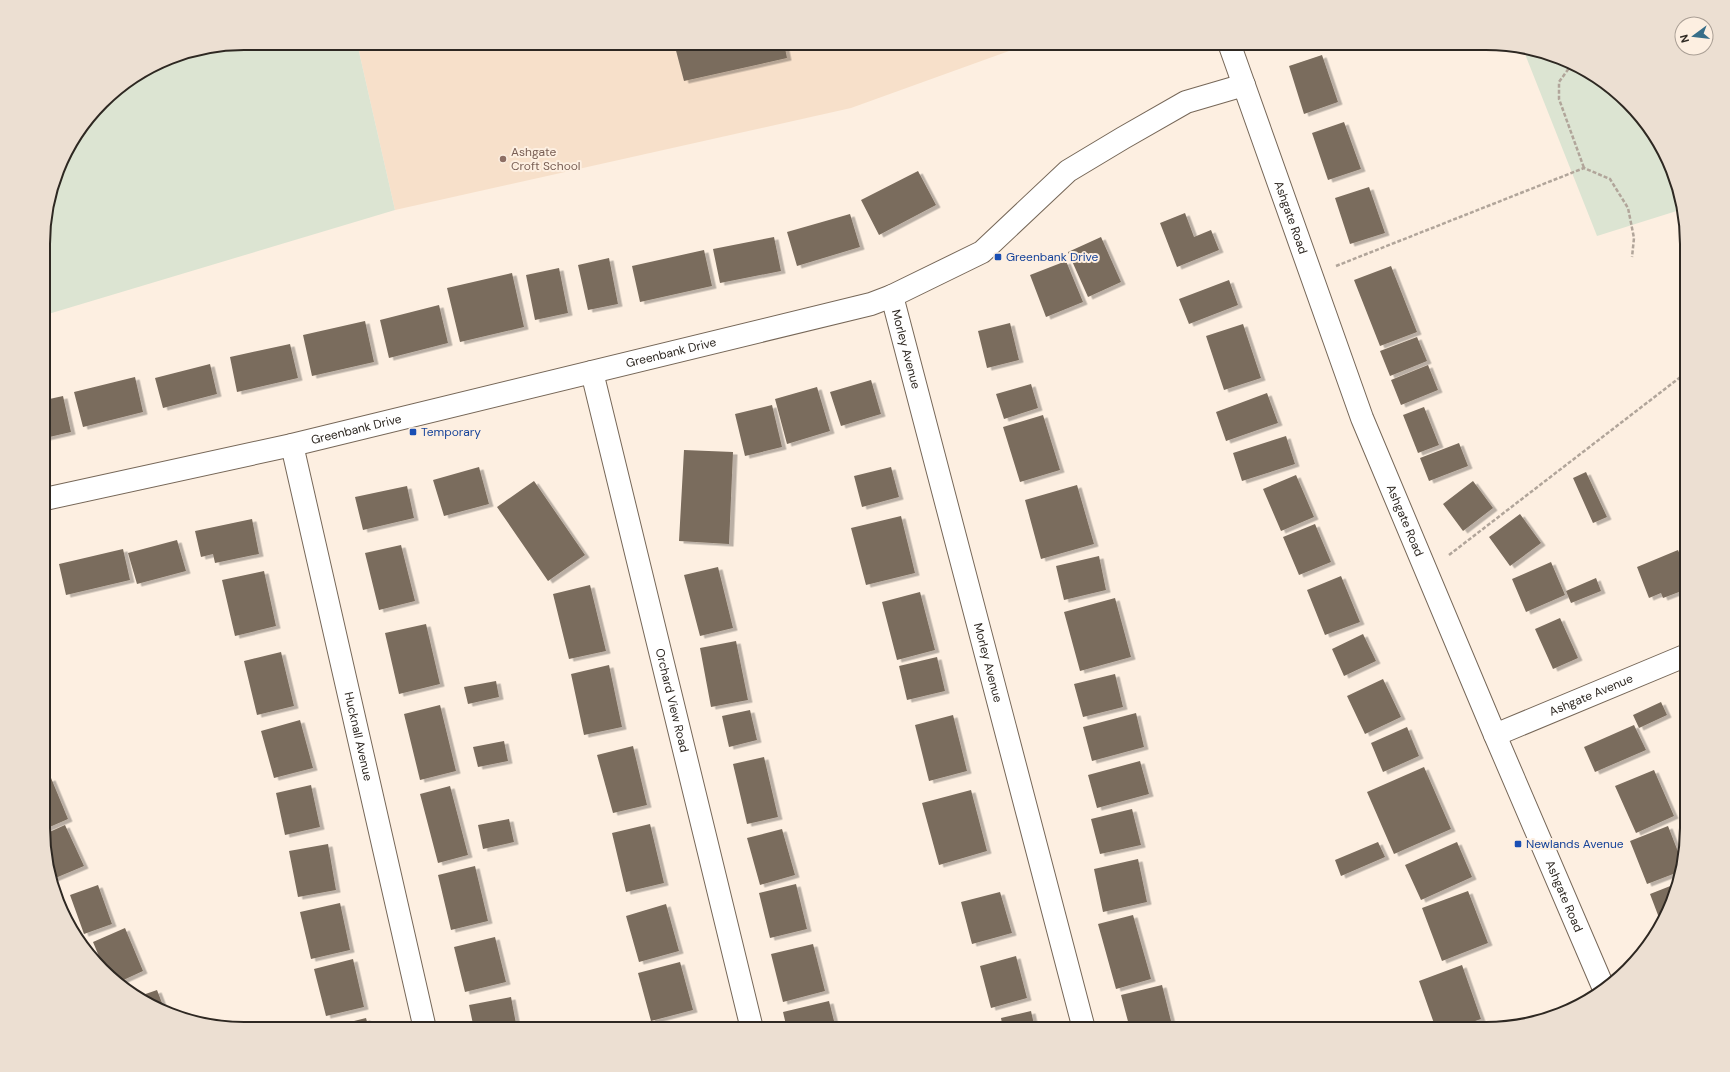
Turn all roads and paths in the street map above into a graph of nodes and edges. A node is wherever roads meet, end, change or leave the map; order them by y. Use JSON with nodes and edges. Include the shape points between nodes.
{"nodes":[{"id":1,"x":1232,"y":50,"type":"edge"},
{"id":2,"x":1569,"y":69,"type":"edge"},
{"id":3,"x":1244,"y":84,"type":"junction"},
{"id":4,"x":1584,"y":168,"type":"junction"},
{"id":5,"x":1632,"y":256,"type":"dead end"},
{"id":6,"x":1311,"y":276,"type":"junction"},
{"id":7,"x":892,"y":296,"type":"junction"},
{"id":8,"x":592,"y":372,"type":"junction"},
{"id":9,"x":1680,"y":377,"type":"edge"},
{"id":10,"x":292,"y":445,"type":"junction"},
{"id":11,"x":50,"y":497,"type":"edge"},
{"id":12,"x":1426,"y":572,"type":"junction"},
{"id":13,"x":1680,"y":658,"type":"edge"},
{"id":14,"x":1495,"y":735,"type":"junction"},
{"id":15,"x":1602,"y":984,"type":"edge"},
{"id":16,"x":423,"y":1022,"type":"edge"},
{"id":17,"x":750,"y":1022,"type":"edge"},
{"id":18,"x":1082,"y":1022,"type":"edge"}],
"edges":[{"from":1,"to":3,"type":"street","name":"Ashgate Road"},
{"from":2,"to":4,"type":"path","via":[[1559,82],[1558,99]]},
{"from":3,"to":6,"type":"street","name":"Ashgate Road"},
{"from":3,"to":7,"type":"street","name":"Greenbank Drive","via":[[1186,102],[1068,171],[982,252]]},
{"from":4,"to":5,"type":"path","via":[[1610,179],[1628,208],[1634,238]]},
{"from":4,"to":6,"type":"path"},
{"from":6,"to":12,"type":"street","name":"Ashgate Road","via":[[1362,418]]},
{"from":7,"to":8,"type":"street","name":"Greenbank Drive","via":[[871,304]]},
{"from":7,"to":18,"type":"street","name":"Morley Avenue"},
{"from":8,"to":10,"type":"street","name":"Greenbank Drive"},
{"from":8,"to":17,"type":"street","name":"Orchard View Road"},
{"from":9,"to":12,"type":"path"},
{"from":10,"to":11,"type":"street","name":"Greenbank Drive"},
{"from":10,"to":16,"type":"street","name":"Hucknall Avenue"},
{"from":12,"to":14,"type":"street","name":"Ashgate Road"},
{"from":13,"to":14,"type":"street","name":"Ashgate Avenue"},
{"from":14,"to":15,"type":"street","name":"Ashgate Road"}]}
